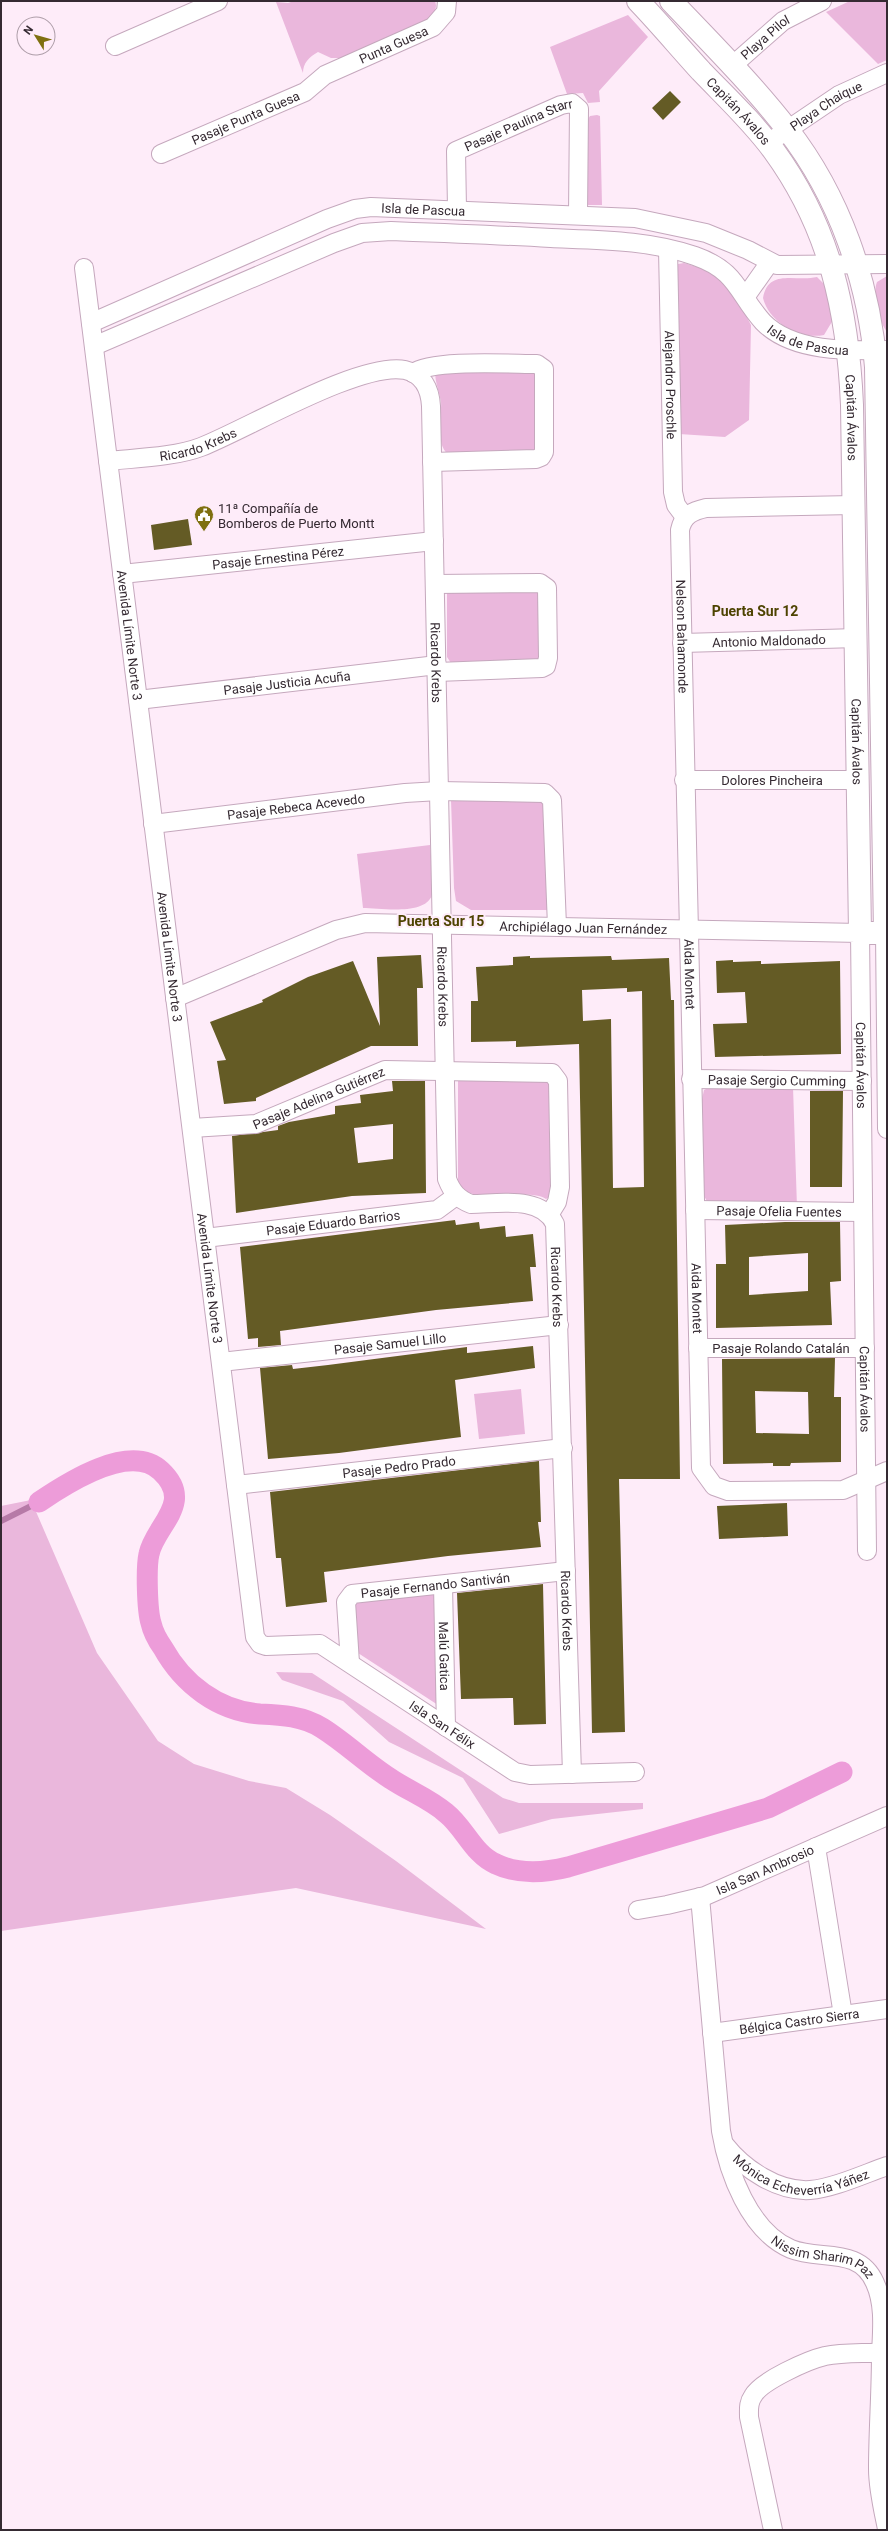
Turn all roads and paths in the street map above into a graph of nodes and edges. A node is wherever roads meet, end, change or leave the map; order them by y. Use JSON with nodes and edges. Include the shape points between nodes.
{"nodes":[{"id":1,"x":218,"y":1,"type":"edge"},
{"id":2,"x":447,"y":1,"type":"edge"},
{"id":3,"x":638,"y":1,"type":"edge"},
{"id":4,"x":671,"y":1,"type":"edge"},
{"id":5,"x":822,"y":1,"type":"edge"},
{"id":6,"x":115,"y":46,"type":"dead end"},
{"id":7,"x":732,"y":66,"type":"junction"},
{"id":8,"x":887,"y":73,"type":"edge"},
{"id":9,"x":325,"y":75,"type":"joint"},
{"id":10,"x":787,"y":129,"type":"junction"},
{"id":11,"x":768,"y":143,"type":"junction"},
{"id":12,"x":161,"y":154,"type":"dead end"},
{"id":13,"x":457,"y":209,"type":"junction"},
{"id":14,"x":578,"y":215,"type":"junction"},
{"id":15,"x":668,"y":249,"type":"junction"},
{"id":16,"x":770,"y":262,"type":"junction"},
{"id":17,"x":829,"y":263,"type":"junction"},
{"id":18,"x":856,"y":264,"type":"junction"},
{"id":19,"x":887,"y":264,"type":"edge"},
{"id":20,"x":84,"y":268,"type":"dead end"},
{"id":21,"x":746,"y":296,"type":"junction"},
{"id":22,"x":91,"y":323,"type":"junction"},
{"id":23,"x":94,"y":346,"type":"junction"},
{"id":24,"x":849,"y":348,"type":"junction"},
{"id":25,"x":881,"y":350,"type":"edge"},
{"id":26,"x":413,"y":373,"type":"junction"},
{"id":27,"x":108,"y":462,"type":"junction"},
{"id":28,"x":432,"y":462,"type":"junction"},
{"id":29,"x":854,"y":505,"type":"junction"},
{"id":30,"x":686,"y":517,"type":"junction"},
{"id":31,"x":434,"y":541,"type":"junction"},
{"id":32,"x":122,"y":574,"type":"junction"},
{"id":33,"x":435,"y":584,"type":"junction"},
{"id":34,"x":857,"y":638,"type":"junction"},
{"id":35,"x":682,"y":643,"type":"junction"},
{"id":36,"x":437,"y":669,"type":"junction"},
{"id":37,"x":138,"y":700,"type":"junction"},
{"id":38,"x":684,"y":780,"type":"junction"},
{"id":39,"x":859,"y":780,"type":"junction"},
{"id":40,"x":439,"y":791,"type":"junction"},
{"id":41,"x":154,"y":824,"type":"junction"},
{"id":42,"x":442,"y":923,"type":"junction"},
{"id":43,"x":557,"y":926,"type":"junction"},
{"id":44,"x":687,"y":928,"type":"junction"},
{"id":45,"x":860,"y":933,"type":"junction"},
{"id":46,"x":886,"y":933,"type":"edge"},
{"id":47,"x":175,"y":998,"type":"junction"},
{"id":48,"x":445,"y":1071,"type":"junction"},
{"id":49,"x":692,"y":1079,"type":"junction"},
{"id":50,"x":862,"y":1081,"type":"junction"},
{"id":51,"x":192,"y":1128,"type":"junction"},
{"id":52,"x":887,"y":1128,"type":"edge"},
{"id":53,"x":456,"y":1196,"type":"junction"},
{"id":54,"x":695,"y":1210,"type":"junction"},
{"id":55,"x":863,"y":1212,"type":"junction"},
{"id":56,"x":550,"y":1215,"type":"junction"},
{"id":57,"x":205,"y":1238,"type":"junction"},
{"id":58,"x":559,"y":1325,"type":"junction"},
{"id":59,"x":698,"y":1348,"type":"junction"},
{"id":60,"x":865,"y":1348,"type":"junction"},
{"id":61,"x":221,"y":1362,"type":"junction"},
{"id":62,"x":563,"y":1448,"type":"junction"},
{"id":63,"x":887,"y":1471,"type":"edge"},
{"id":64,"x":866,"y":1481,"type":"junction"},
{"id":65,"x":236,"y":1485,"type":"junction"},
{"id":66,"x":867,"y":1551,"type":"dead end"},
{"id":67,"x":566,"y":1571,"type":"junction"},
{"id":68,"x":443,"y":1585,"type":"junction"},
{"id":69,"x":260,"y":1644,"type":"joint"},
{"id":70,"x":350,"y":1663,"type":"junction"},
{"id":71,"x":446,"y":1727,"type":"junction"},
{"id":72,"x":635,"y":1772,"type":"dead end"},
{"id":73,"x":572,"y":1774,"type":"junction"},
{"id":74,"x":887,"y":1816,"type":"edge"},
{"id":75,"x":816,"y":1847,"type":"junction"},
{"id":76,"x":700,"y":1897,"type":"junction"},
{"id":77,"x":638,"y":1910,"type":"dead end"},
{"id":78,"x":887,"y":2009,"type":"edge"},
{"id":79,"x":842,"y":2015,"type":"junction"},
{"id":80,"x":712,"y":2033,"type":"junction"},
{"id":81,"x":723,"y":2142,"type":"junction"},
{"id":82,"x":887,"y":2166,"type":"edge"},
{"id":83,"x":884,"y":2352,"type":"edge"},
{"id":84,"x":887,"y":2529,"type":"edge"},
{"id":85,"x":773,"y":2530,"type":"edge"}],
"edges":[{"from":1,"to":6,"type":"street"},
{"from":2,"to":9,"type":"street","name":"Punta Guesa","via":[[446,12],[433,27]]},
{"from":3,"to":11,"type":"street","name":"Capitán Ávalos"},
{"from":4,"to":7,"type":"street","name":"Capitán Ávalos"},
{"from":5,"to":7,"type":"street","name":"Playa Pilol","via":[[783,22]]},
{"from":7,"to":10,"type":"street","name":"Capitán Ávalos"},
{"from":8,"to":10,"type":"street","name":"Playa Chaique","via":[[839,95]]},
{"from":9,"to":12,"type":"street","name":"Pasaje Punta Guesa","via":[[305,92]]},
{"from":10,"to":11,"type":"street","name":"Playa Chaique"},
{"from":10,"to":18,"type":"street","name":"Capitán Ávalos","via":[[830,197],[844,226]]},
{"from":11,"to":17,"type":"street","name":"Capitán Ávalos","via":[[801,197]]},
{"from":13,"to":14,"type":"street","name":"Isla de Pascua"},
{"from":13,"to":14,"type":"street","name":"Pasaje Paulina Starr","via":[[456,150],[561,105],[572,103],[579,109]]},
{"from":13,"to":22,"type":"street","name":"Isla de Pascua","via":[[388,206],[341,213]]},
{"from":14,"to":16,"type":"street","name":"Isla de Pascua","via":[[635,218],[692,229],[727,240]]},
{"from":15,"to":21,"type":"street","name":"Isla de Pascua","via":[[694,255],[716,265],[729,275]]},
{"from":15,"to":23,"type":"street","name":"Isla de Pascua","via":[[603,240],[391,231],[362,233]]},
{"from":15,"to":30,"type":"street","name":"Alejandro Proschle","via":[[673,492],[676,505]]},
{"from":16,"to":17,"type":"street","name":"Isla de Pascua","via":[[785,266]]},
{"from":16,"to":21,"type":"street"},
{"from":17,"to":18,"type":"street","name":"Isla de Pascua"},
{"from":17,"to":24,"type":"street","name":"Capitán Ávalos","via":[[840,297]]},
{"from":18,"to":19,"type":"street","name":"Isla de Pascua"},
{"from":18,"to":25,"type":"street","name":"Capitán Ávalos"},
{"from":20,"to":22,"type":"street","name":"Avenida Límite Norte 3"},
{"from":21,"to":24,"type":"street","name":"Isla de Pascua","via":[[764,322],[784,337],[805,345]]},
{"from":22,"to":23,"type":"street","name":"Avenida Límite Norte 3"},
{"from":23,"to":27,"type":"street","name":"Avenida Límite Norte 3"},
{"from":24,"to":25,"type":"street","name":"Isla de Pascua"},
{"from":24,"to":29,"type":"street","name":"Capitán Ávalos"},
{"from":25,"to":46,"type":"street","name":"Capitán Ávalos"},
{"from":26,"to":27,"type":"street","name":"Ricardo Krebs","via":[[397,369],[357,377],[191,450]]},
{"from":26,"to":28,"type":"street","name":"Ricardo Krebs","via":[[426,384],[430,394]]},
{"from":26,"to":28,"type":"street","via":[[419,369],[440,365],[537,364],[544,369],[544,452],[541,457]]},
{"from":27,"to":32,"type":"street","name":"Avenida Límite Norte 3"},
{"from":28,"to":31,"type":"street","name":"Ricardo Krebs"},
{"from":29,"to":30,"type":"street","via":[[706,508]]},
{"from":29,"to":34,"type":"street","name":"Capitán Ávalos"},
{"from":30,"to":35,"type":"street","name":"Nelson Bahamonde","via":[[680,530]]},
{"from":31,"to":32,"type":"street","name":"Pasaje Ernestina Pérez"},
{"from":31,"to":33,"type":"street","name":"Ricardo Krebs"},
{"from":32,"to":37,"type":"street","name":"Avenida Límite Norte 3"},
{"from":33,"to":36,"type":"street","name":"Ricardo Krebs"},
{"from":33,"to":36,"type":"street","name":"Pasaje Justicia Acuña","via":[[540,583],[547,588],[546,666]]},
{"from":34,"to":35,"type":"street","name":"Antonio Maldonado"},
{"from":34,"to":39,"type":"street","name":"Capitán Ávalos"},
{"from":35,"to":38,"type":"street","name":"Nelson Bahamonde"},
{"from":36,"to":37,"type":"street","name":"Pasaje Justicia Acuña"},
{"from":36,"to":40,"type":"street","name":"Ricardo Krebs"},
{"from":37,"to":41,"type":"street","name":"Avenida Límite Norte 3"},
{"from":38,"to":39,"type":"street","name":"Dolores Pincheira"},
{"from":38,"to":44,"type":"street","name":"Nelson Bahamonde"},
{"from":39,"to":45,"type":"street","name":"Capitán Ávalos"},
{"from":40,"to":41,"type":"street","name":"Pasaje Rebeca Acevedo","via":[[368,797]]},
{"from":40,"to":42,"type":"street","name":"Ricardo Krebs"},
{"from":40,"to":43,"type":"street","name":"Pasaje Rebeca Acevedo","via":[[548,794],[552,800]]},
{"from":41,"to":47,"type":"street","name":"Avenida Límite Norte 3"},
{"from":42,"to":43,"type":"street","name":"Archipiélago Juan Fernández"},
{"from":42,"to":47,"type":"street","name":"Archipiélago Juan Fernández","via":[[378,922],[350,926]]},
{"from":42,"to":48,"type":"street","name":"Ricardo Krebs"},
{"from":43,"to":44,"type":"street","name":"Archipiélago Juan Fernández"},
{"from":44,"to":45,"type":"street","name":"Archipiélago Juan Fernández"},
{"from":44,"to":49,"type":"street","name":"Aida Montet"},
{"from":45,"to":46,"type":"street","name":"Archipiélago Juan Fernández"},
{"from":45,"to":50,"type":"street","name":"Capitán Ávalos"},
{"from":46,"to":52,"type":"street","name":"Capitán Ávalos"},
{"from":47,"to":51,"type":"street","name":"Avenida Límite Norte 3"},
{"from":48,"to":51,"type":"street","name":"Pasaje Adelina Gutiérrez","via":[[385,1070],[256,1124]]},
{"from":48,"to":53,"type":"street","name":"Ricardo Krebs","via":[[447,1179]]},
{"from":48,"to":56,"type":"street","name":"Pasaje Adelina Gutiérrez","via":[[555,1075],[558,1081],[560,1187],[557,1202]]},
{"from":49,"to":50,"type":"street","name":"Pasaje Sergio Cumming"},
{"from":49,"to":54,"type":"street","name":"Aida Montet"},
{"from":50,"to":55,"type":"street","name":"Capitán Ávalos"},
{"from":51,"to":57,"type":"street","name":"Avenida Límite Norte 3"},
{"from":53,"to":56,"type":"street","via":[[471,1204],[532,1205]]},
{"from":53,"to":57,"type":"street","name":"Pasaje Eduardo Barrios","via":[[438,1210]]},
{"from":54,"to":55,"type":"street","name":"Pasaje Ofelia Fuentes"},
{"from":54,"to":59,"type":"street","name":"Aida Montet"},
{"from":55,"to":60,"type":"street","name":"Capitán Ávalos"},
{"from":56,"to":58,"type":"street","name":"Ricardo Krebs","via":[[556,1229]]},
{"from":57,"to":61,"type":"street","name":"Avenida Límite Norte 3"},
{"from":58,"to":61,"type":"street","name":"Pasaje Samuel Lillo"},
{"from":58,"to":62,"type":"street","name":"Ricardo Krebs"},
{"from":59,"to":60,"type":"street","name":"Pasaje Rolando Catalán"},
{"from":59,"to":64,"type":"street","name":"Aida Montet","via":[[701,1468],[704,1476],[714,1486],[728,1490],[842,1490]]},
{"from":60,"to":64,"type":"street","name":"Capitán Ávalos"},
{"from":61,"to":65,"type":"street","name":"Avenida Límite Norte 3"},
{"from":62,"to":65,"type":"street","name":"Pasaje Pedro Prado"},
{"from":62,"to":67,"type":"street","name":"Ricardo Krebs"},
{"from":63,"to":64,"type":"street","name":"Aida Montet"},
{"from":64,"to":66,"type":"street","name":"Capitán Ávalos"},
{"from":65,"to":69,"type":"street","name":"Avenida Límite Norte 3","via":[[255,1637]]},
{"from":67,"to":68,"type":"street","name":"Pasaje Fernando Santiván"},
{"from":67,"to":73,"type":"street","name":"Ricardo Krebs"},
{"from":68,"to":70,"type":"street","name":"Pasaje Fernando Santiván","via":[[385,1590],[348,1597],[346,1602]]},
{"from":68,"to":71,"type":"street","name":"Malú Gatica"},
{"from":69,"to":70,"type":"street","name":"Isla San Félix","via":[[266,1646],[315,1643]]},
{"from":70,"to":71,"type":"street","name":"Isla San Félix"},
{"from":71,"to":73,"type":"street","name":"Isla San Félix","via":[[515,1772]]},
{"from":72,"to":73,"type":"street","name":"Isla San Félix"},
{"from":74,"to":75,"type":"street","name":"Isla San Ambrosio"},
{"from":75,"to":76,"type":"street","name":"Isla San Ambrosio"},
{"from":75,"to":79,"type":"street"},
{"from":76,"to":77,"type":"street","name":"Isla San Ambrosio"},
{"from":76,"to":80,"type":"street","name":"Nissim Sharim Paz"},
{"from":78,"to":79,"type":"street","name":"Bélgica Castro Sierra"},
{"from":79,"to":80,"type":"street","name":"Bélgica Castro Sierra"},
{"from":80,"to":81,"type":"street","name":"Nissim Sharim Paz"},
{"from":81,"to":82,"type":"street","name":"Mónica Echeverría Yáñez","via":[[741,2162],[758,2175],[788,2187],[818,2188]]},
{"from":81,"to":83,"type":"street","name":"Nissim Sharim Paz","via":[[745,2200],[761,2226],[775,2239],[789,2248],[806,2254],[843,2256],[867,2269],[876,2283],[881,2305]]},
{"from":83,"to":84,"type":"street","name":"Nissim Sharim Paz","via":[[878,2471]]},
{"from":83,"to":85,"type":"street","via":[[846,2354],[812,2360],[771,2381],[753,2394],[749,2404],[749,2417]]}]}
